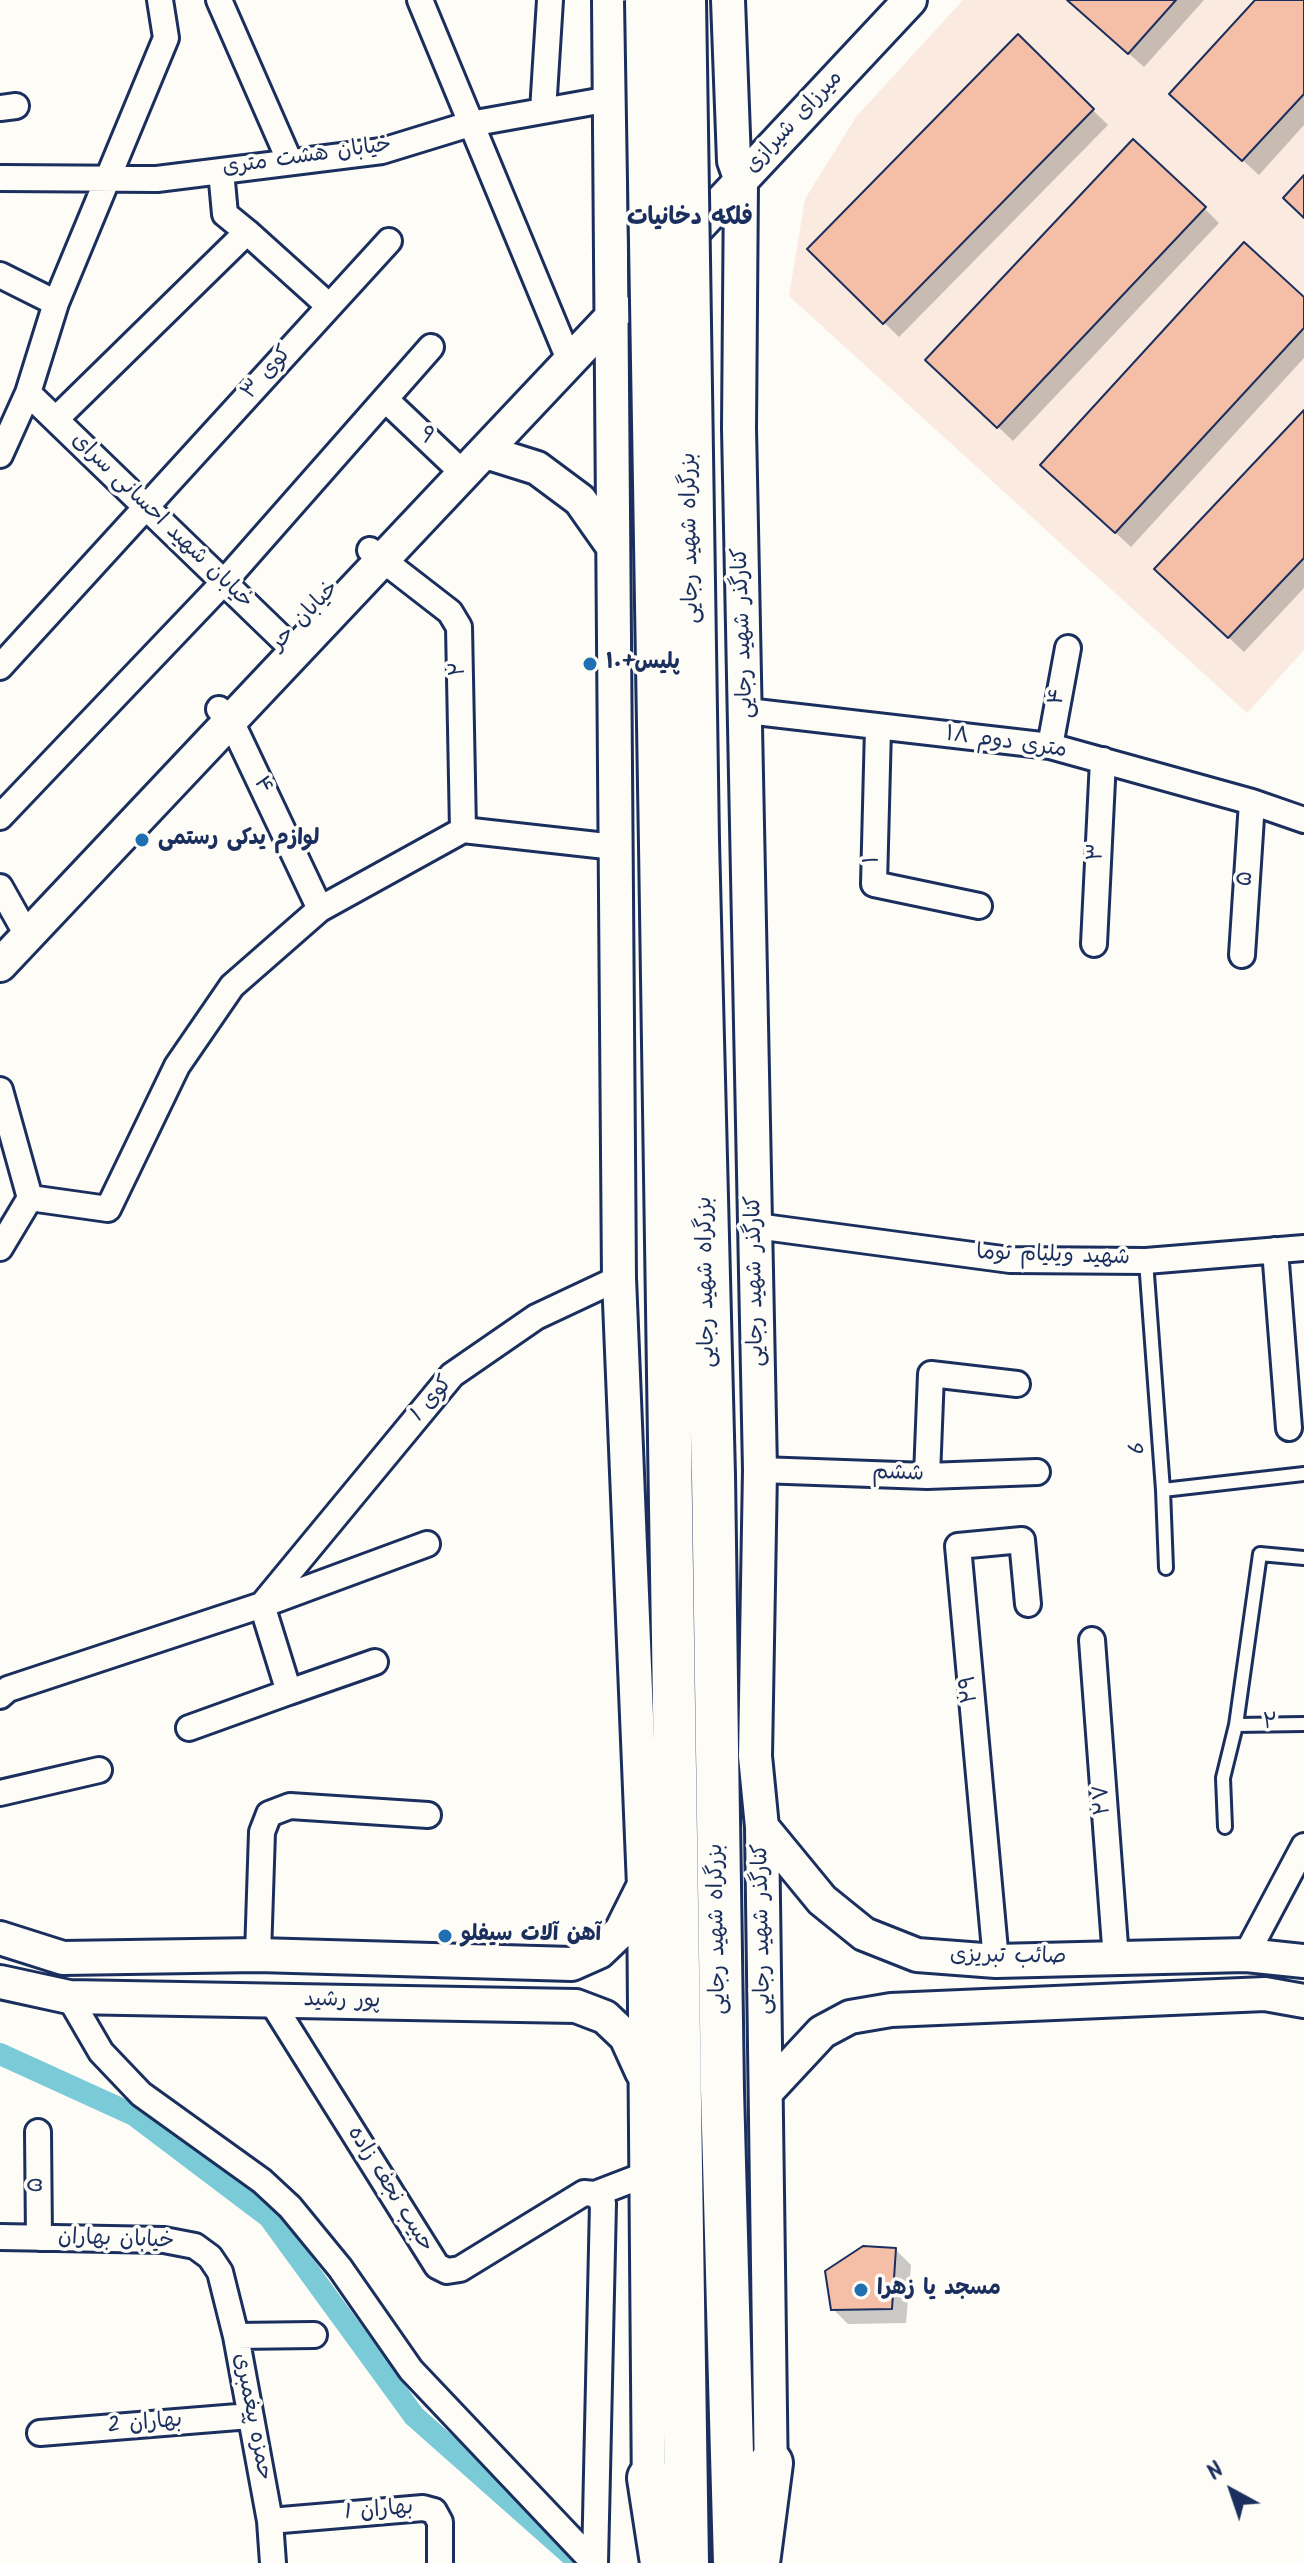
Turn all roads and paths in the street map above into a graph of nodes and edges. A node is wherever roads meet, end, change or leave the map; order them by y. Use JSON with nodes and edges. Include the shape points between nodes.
{"nodes":[{"id":1,"x":160,"y":0,"type":"edge"},
{"id":2,"x":219,"y":0,"type":"edge"},
{"id":3,"x":420,"y":0,"type":"edge"},
{"id":4,"x":550,"y":0,"type":"edge"},
{"id":5,"x":609,"y":0,"type":"edge"},
{"id":6,"x":647,"y":0,"type":"edge"},
{"id":7,"x":684,"y":0,"type":"edge"},
{"id":8,"x":728,"y":0,"type":"edge"},
{"id":9,"x":884,"y":0,"type":"edge"},
{"id":10,"x":910,"y":0,"type":"edge"},
{"id":11,"x":610,"y":99,"type":"junction"},
{"id":12,"x":543,"y":111,"type":"junction"},
{"id":13,"x":470,"y":124,"type":"junction"},
{"id":14,"x":290,"y":162,"type":"junction"},
{"id":15,"x":221,"y":171,"type":"junction"},
{"id":16,"x":738,"y":171,"type":"junction"},
{"id":17,"x":110,"y":177,"type":"junction"},
{"id":18,"x":0,"y":178,"type":"edge"},
{"id":19,"x":247,"y":232,"type":"junction"},
{"id":20,"x":389,"y":241,"type":"dead end"},
{"id":21,"x":4,"y":285,"type":"edge"},
{"id":22,"x":56,"y":303,"type":"junction"},
{"id":23,"x":612,"y":303,"type":"junction"},
{"id":24,"x":329,"y":306,"type":"junction"},
{"id":25,"x":431,"y":347,"type":"dead end"},
{"id":26,"x":566,"y":352,"type":"junction"},
{"id":27,"x":28,"y":393,"type":"junction"},
{"id":28,"x":386,"y":400,"type":"junction"},
{"id":29,"x":56,"y":419,"type":"junction"},
{"id":30,"x":739,"y":428,"type":"junction"},
{"id":31,"x":613,"y":430,"type":"junction"},
{"id":32,"x":0,"y":455,"type":"edge"},
{"id":33,"x":468,"y":463,"type":"junction"},
{"id":34,"x":147,"y":507,"type":"junction"},
{"id":35,"x":611,"y":544,"type":"junction"},
{"id":36,"x":377,"y":555,"type":"junction"},
{"id":37,"x":224,"y":582,"type":"junction"},
{"id":38,"x":289,"y":646,"type":"junction"},
{"id":39,"x":1068,"y":648,"type":"dead end"},
{"id":40,"x":0,"y":667,"type":"edge"},
{"id":41,"x":747,"y":711,"type":"junction"},
{"id":42,"x":225,"y":714,"type":"junction"},
{"id":43,"x":878,"y":728,"type":"junction"},
{"id":44,"x":1050,"y":746,"type":"junction"},
{"id":45,"x":1103,"y":760,"type":"junction"},
{"id":46,"x":1252,"y":802,"type":"junction"},
{"id":47,"x":0,"y":817,"type":"edge"},
{"id":48,"x":1304,"y":820,"type":"edge"},
{"id":49,"x":463,"y":830,"type":"junction"},
{"id":50,"x":679,"y":843,"type":"junction"},
{"id":51,"x":615,"y":847,"type":"junction"},
{"id":52,"x":0,"y":887,"type":"edge"},
{"id":53,"x":979,"y":906,"type":"dead end"},
{"id":54,"x":320,"y":909,"type":"junction"},
{"id":55,"x":15,"y":933,"type":"edge"},
{"id":56,"x":1094,"y":944,"type":"dead end"},
{"id":57,"x":1242,"y":955,"type":"dead end"},
{"id":58,"x":0,"y":965,"type":"edge"},
{"id":59,"x":0,"y":1090,"type":"edge"},
{"id":60,"x":30,"y":1198,"type":"junction"},
{"id":61,"x":756,"y":1226,"type":"junction"},
{"id":62,"x":0,"y":1248,"type":"edge"},
{"id":63,"x":1304,"y":1248,"type":"edge"},
{"id":64,"x":1275,"y":1250,"type":"junction"},
{"id":65,"x":1146,"y":1261,"type":"junction"},
{"id":66,"x":619,"y":1278,"type":"junction"},
{"id":67,"x":669,"y":1344,"type":"junction"},
{"id":68,"x":1017,"y":1384,"type":"dead end"},
{"id":69,"x":1289,"y":1428,"type":"dead end"},
{"id":70,"x":760,"y":1470,"type":"junction"},
{"id":71,"x":1037,"y":1472,"type":"dead end"},
{"id":72,"x":1304,"y":1474,"type":"edge"},
{"id":73,"x":713,"y":1475,"type":"junction"},
{"id":74,"x":927,"y":1476,"type":"junction"},
{"id":75,"x":1163,"y":1490,"type":"junction"},
{"id":76,"x":427,"y":1544,"type":"dead end"},
{"id":77,"x":1304,"y":1558,"type":"edge"},
{"id":78,"x":1166,"y":1568,"type":"dead end"},
{"id":79,"x":1028,"y":1604,"type":"dead end"},
{"id":80,"x":262,"y":1605,"type":"junction"},
{"id":81,"x":1092,"y":1640,"type":"dead end"},
{"id":82,"x":375,"y":1662,"type":"dead end"},
{"id":83,"x":637,"y":1668,"type":"junction"},
{"id":84,"x":289,"y":1692,"type":"junction"},
{"id":85,"x":0,"y":1696,"type":"edge"},
{"id":86,"x":1304,"y":1724,"type":"edge"},
{"id":87,"x":1236,"y":1725,"type":"junction"},
{"id":88,"x":189,"y":1728,"type":"dead end"},
{"id":89,"x":755,"y":1756,"type":"junction"},
{"id":90,"x":99,"y":1770,"type":"dead end"},
{"id":91,"x":0,"y":1793,"type":"edge"},
{"id":92,"x":428,"y":1815,"type":"dead end"},
{"id":93,"x":762,"y":1827,"type":"junction"},
{"id":94,"x":1225,"y":1827,"type":"dead end"},
{"id":95,"x":1304,"y":1846,"type":"edge"},
{"id":96,"x":644,"y":1886,"type":"junction"},
{"id":97,"x":0,"y":1938,"type":"edge"},
{"id":98,"x":258,"y":1955,"type":"junction"},
{"id":99,"x":1246,"y":1955,"type":"junction"},
{"id":100,"x":1116,"y":1959,"type":"junction"},
{"id":101,"x":996,"y":1961,"type":"junction"},
{"id":102,"x":1304,"y":1961,"type":"edge"},
{"id":103,"x":0,"y":1982,"type":"edge"},
{"id":104,"x":69,"y":1997,"type":"junction"},
{"id":105,"x":271,"y":2001,"type":"junction"},
{"id":106,"x":1304,"y":2001,"type":"edge"},
{"id":107,"x":647,"y":2083,"type":"junction"},
{"id":108,"x":768,"y":2090,"type":"junction"},
{"id":109,"x":38,"y":2132,"type":"dead end"},
{"id":110,"x":647,"y":2174,"type":"junction"},
{"id":111,"x":595,"y":2194,"type":"junction"},
{"id":112,"x":0,"y":2237,"type":"edge"},
{"id":113,"x":39,"y":2238,"type":"junction"},
{"id":114,"x":220,"y":2272,"type":"joint"},
{"id":115,"x":314,"y":2335,"type":"dead end"},
{"id":116,"x":236,"y":2336,"type":"junction"},
{"id":117,"x":250,"y":2416,"type":"junction"},
{"id":118,"x":40,"y":2433,"type":"dead end"},
{"id":119,"x":771,"y":2463,"type":"junction"},
{"id":120,"x":649,"y":2478,"type":"junction"},
{"id":121,"x":270,"y":2521,"type":"junction"},
{"id":122,"x":273,"y":2563,"type":"edge"},
{"id":123,"x":440,"y":2563,"type":"edge"},
{"id":124,"x":594,"y":2563,"type":"edge"},
{"id":125,"x":648,"y":2563,"type":"edge"},
{"id":126,"x":662,"y":2563,"type":"edge"},
{"id":127,"x":687,"y":2563,"type":"edge"},
{"id":128,"x":735,"y":2563,"type":"edge"},
{"id":129,"x":758,"y":2563,"type":"edge"},
{"id":130,"x":774,"y":2563,"type":"edge"}],
"edges":[{"from":1,"to":17,"type":"street","via":[[166,38]]},
{"from":2,"to":14,"type":"street"},
{"from":3,"to":13,"type":"street"},
{"from":4,"to":12,"type":"street"},
{"from":5,"to":11,"type":"main road"},
{"from":6,"to":50,"type":"highway","name":"بزرگراه شهید رجایی","bridge":true},
{"from":7,"to":50,"type":"highway","name":"بزرگراه شهید رجایی","bridge":true},
{"from":8,"to":16,"type":"main road","name":"کنارگذر شهید رجایی"},
{"from":9,"to":16,"type":"main road","name":"میرزای شیرازی"},
{"from":10,"to":16,"type":"main road","name":"میرزای شیرازی"},
{"from":11,"to":12,"type":"street","name":"خیابان هشت متری"},
{"from":11,"to":23,"type":"main road"},
{"from":12,"to":13,"type":"street","name":"خیابان هشت متری"},
{"from":13,"to":14,"type":"street","name":"خیابان هشت متری","via":[[382,151]]},
{"from":13,"to":26,"type":"street"},
{"from":14,"to":15,"type":"street","name":"خیابان هشت متری"},
{"from":15,"to":17,"type":"street","name":"خیابان هشت متری","via":[[157,179]]},
{"from":15,"to":19,"type":"street","via":[[225,214]]},
{"from":16,"to":23,"type":"main road","name":"میرزای شیرازی"},
{"from":16,"to":30,"type":"main road","name":"کنارگذر شهید رجایی"},
{"from":17,"to":18,"type":"street","name":"خیابان هشت متری"},
{"from":17,"to":22,"type":"street"},
{"from":19,"to":24,"type":"street"},
{"from":19,"to":29,"type":"street"},
{"from":20,"to":24,"type":"street","name":"کوی ۳"},
{"from":21,"to":22,"type":"street"},
{"from":22,"to":27,"type":"street"},
{"from":23,"to":26,"type":"main road","name":"خیابان حر"},
{"from":23,"to":31,"type":"main road"},
{"from":24,"to":34,"type":"street","name":"کوی ۳"},
{"from":25,"to":28,"type":"street"},
{"from":26,"to":33,"type":"main road","name":"خیابان حر"},
{"from":27,"to":29,"type":"street","name":"خیابان شهید احسانی سرای"},
{"from":27,"to":32,"type":"street"},
{"from":28,"to":33,"type":"street","name":"۹"},
{"from":28,"to":37,"type":"street"},
{"from":29,"to":34,"type":"street","name":"خیابان شهید احسانی سرای"},
{"from":30,"to":31,"type":"main road","via":[[714,395],[675,383],[636,397]]},
{"from":30,"to":41,"type":"main road","name":"کنارگذر شهید رجایی"},
{"from":31,"to":35,"type":"main road"},
{"from":33,"to":35,"type":"main road","via":[[537,468],[580,500]]},
{"from":33,"to":36,"type":"main road","name":"خیابان حر"},
{"from":34,"to":37,"type":"street","name":"خیابان شهید احسانی سرای"},
{"from":34,"to":40,"type":"street","name":"کوی ۳"},
{"from":35,"to":51,"type":"main road"},
{"from":36,"to":38,"type":"main road","name":"خیابان حر"},
{"from":36,"to":49,"type":"street","name":"۲","via":[[450,612],[459,627]]},
{"from":37,"to":38,"type":"street","name":"خیابان شهید احسانی سرای"},
{"from":37,"to":47,"type":"street"},
{"from":38,"to":42,"type":"main road","name":"خیابان حر"},
{"from":39,"to":44,"type":"street","name":"۴"},
{"from":41,"to":43,"type":"street","name":"۱۸ متری دوم"},
{"from":41,"to":61,"type":"main road","name":"کنارگذر شهید رجایی"},
{"from":42,"to":54,"type":"street","name":"۴"},
{"from":42,"to":55,"type":"main road","name":"خیابان حر"},
{"from":43,"to":44,"type":"street","name":"۱۸ متری دوم"},
{"from":43,"to":53,"type":"street","name":"۱","via":[[874,884]]},
{"from":44,"to":45,"type":"street","name":"۱۸ متری دوم"},
{"from":45,"to":46,"type":"street","name":"۱۸ متری دوم"},
{"from":45,"to":56,"type":"street","name":"۳"},
{"from":46,"to":48,"type":"street","name":"۱۸ متری دوم"},
{"from":46,"to":57,"type":"street","name":"۵"},
{"from":49,"to":51,"type":"street"},
{"from":49,"to":54,"type":"street"},
{"from":50,"to":67,"type":"highway","name":"بزرگراه شهید رجایی"},
{"from":50,"to":73,"type":"highway","name":"بزرگراه شهید رجایی"},
{"from":51,"to":66,"type":"main road"},
{"from":52,"to":55,"type":"street"},
{"from":54,"to":60,"type":"street","via":[[232,986],[177,1066],[108,1209]]},
{"from":55,"to":58,"type":"main road","name":"خیابان حر"},
{"from":59,"to":60,"type":"street"},
{"from":60,"to":62,"type":"street"},
{"from":61,"to":65,"type":"street","name":"شهید ویلیام توما","via":[[1010,1260]]},
{"from":61,"to":70,"type":"main road","name":"کنارگذر شهید رجایی"},
{"from":63,"to":64,"type":"street","name":"شهید ویلیام توما"},
{"from":64,"to":65,"type":"street","name":"شهید ویلیام توما"},
{"from":64,"to":69,"type":"street"},
{"from":65,"to":75,"type":"lane","name":"6"},
{"from":66,"to":80,"type":"street","name":"کوی 1","via":[[536,1317],[452,1375]]},
{"from":66,"to":83,"type":"main road"},
{"from":67,"to":83,"type":"main road"},
{"from":67,"to":127,"type":"highway","name":"بزرگراه شهید رجایی"},
{"from":68,"to":74,"type":"street","via":[[931,1374]]},
{"from":70,"to":74,"type":"street","name":"ششم"},
{"from":70,"to":89,"type":"main road","name":"کنارگذر شهید رجایی"},
{"from":71,"to":74,"type":"street","name":"ششم"},
{"from":72,"to":75,"type":"lane"},
{"from":73,"to":89,"type":"main road"},
{"from":73,"to":128,"type":"highway","name":"بزرگراه شهید رجایی"},
{"from":75,"to":78,"type":"lane","name":"6"},
{"from":76,"to":80,"type":"street"},
{"from":77,"to":87,"type":"lane","via":[[1260,1554]]},
{"from":79,"to":101,"type":"street","name":"۲۹","via":[[1022,1540],[958,1546]]},
{"from":80,"to":84,"type":"street"},
{"from":80,"to":85,"type":"street"},
{"from":81,"to":100,"type":"street","name":"۲۷"},
{"from":82,"to":84,"type":"street"},
{"from":83,"to":96,"type":"main road"},
{"from":84,"to":88,"type":"street"},
{"from":86,"to":87,"type":"lane","name":"۲"},
{"from":87,"to":94,"type":"lane","via":[[1223,1778]]},
{"from":89,"to":93,"type":"main road","name":"کنارگذر شهید رجایی"},
{"from":90,"to":91,"type":"street"},
{"from":92,"to":98,"type":"street","via":[[290,1806],[269,1814],[262,1832]]},
{"from":93,"to":101,"type":"main road","name":"صائب تبریزی","via":[[822,1900],[864,1934],[917,1955]]},
{"from":93,"to":108,"type":"main road","name":"کنارگذر شهید رجایی"},
{"from":95,"to":99,"type":"street"},
{"from":96,"to":98,"type":"main road","name":"پور رشید","via":[[621,1931],[599,1952],[572,1964]]},
{"from":96,"to":107,"type":"main road"},
{"from":97,"to":98,"type":"main road","name":"پور رشید","via":[[63,1958]]},
{"from":99,"to":100,"type":"main road","name":"صائب تبریزی"},
{"from":99,"to":102,"type":"main road","name":"صائب تبریزی"},
{"from":100,"to":101,"type":"main road","name":"صائب تبریزی"},
{"from":103,"to":104,"type":"main road","name":"پور رشید"},
{"from":104,"to":105,"type":"main road","name":"پور رشید"},
{"from":104,"to":124,"type":"street","via":[[101,2052],[141,2094],[290,2207],[411,2370]]},
{"from":105,"to":107,"type":"main road","name":"پور رشید","via":[[576,2006],[605,2017],[626,2037]]},
{"from":105,"to":111,"type":"street","name":"حبیب نجف زاده","via":[[437,2266],[460,2269],[584,2193]]},
{"from":106,"to":108,"type":"main road","name":"صائب تبریزی","via":[[1265,1994],[891,2010],[850,2017],[822,2032]]},
{"from":107,"to":110,"type":"main road"},
{"from":108,"to":119,"type":"main road","name":"کنارگذر شهید رجایی"},
{"from":109,"to":113,"type":"street","name":"۵"},
{"from":110,"to":111,"type":"street"},
{"from":110,"to":120,"type":"main road"},
{"from":111,"to":124,"type":"street","via":[[603,2203]]},
{"from":112,"to":113,"type":"street","name":"خیابان بهاران"},
{"from":113,"to":114,"type":"street","name":"خیابان بهاران","via":[[164,2240],[195,2246]]},
{"from":114,"to":116,"type":"street","name":"حمزه پیغمبری"},
{"from":115,"to":116,"type":"street"},
{"from":116,"to":117,"type":"street","name":"حمزه پیغمبری"},
{"from":117,"to":118,"type":"street","name":"بهاران 2"},
{"from":117,"to":121,"type":"street","name":"حمزه پیغمبری"},
{"from":119,"to":129,"type":"highway"},
{"from":119,"to":130,"type":"main road","name":"کنارگذر شهید رجایی"},
{"from":120,"to":125,"type":"main road"},
{"from":120,"to":126,"type":"highway"},
{"from":121,"to":122,"type":"street","name":"حمزه پیغمبری"},
{"from":121,"to":123,"type":"street","name":"بهاران 1","via":[[423,2508],[434,2511],[440,2522]]}]}
